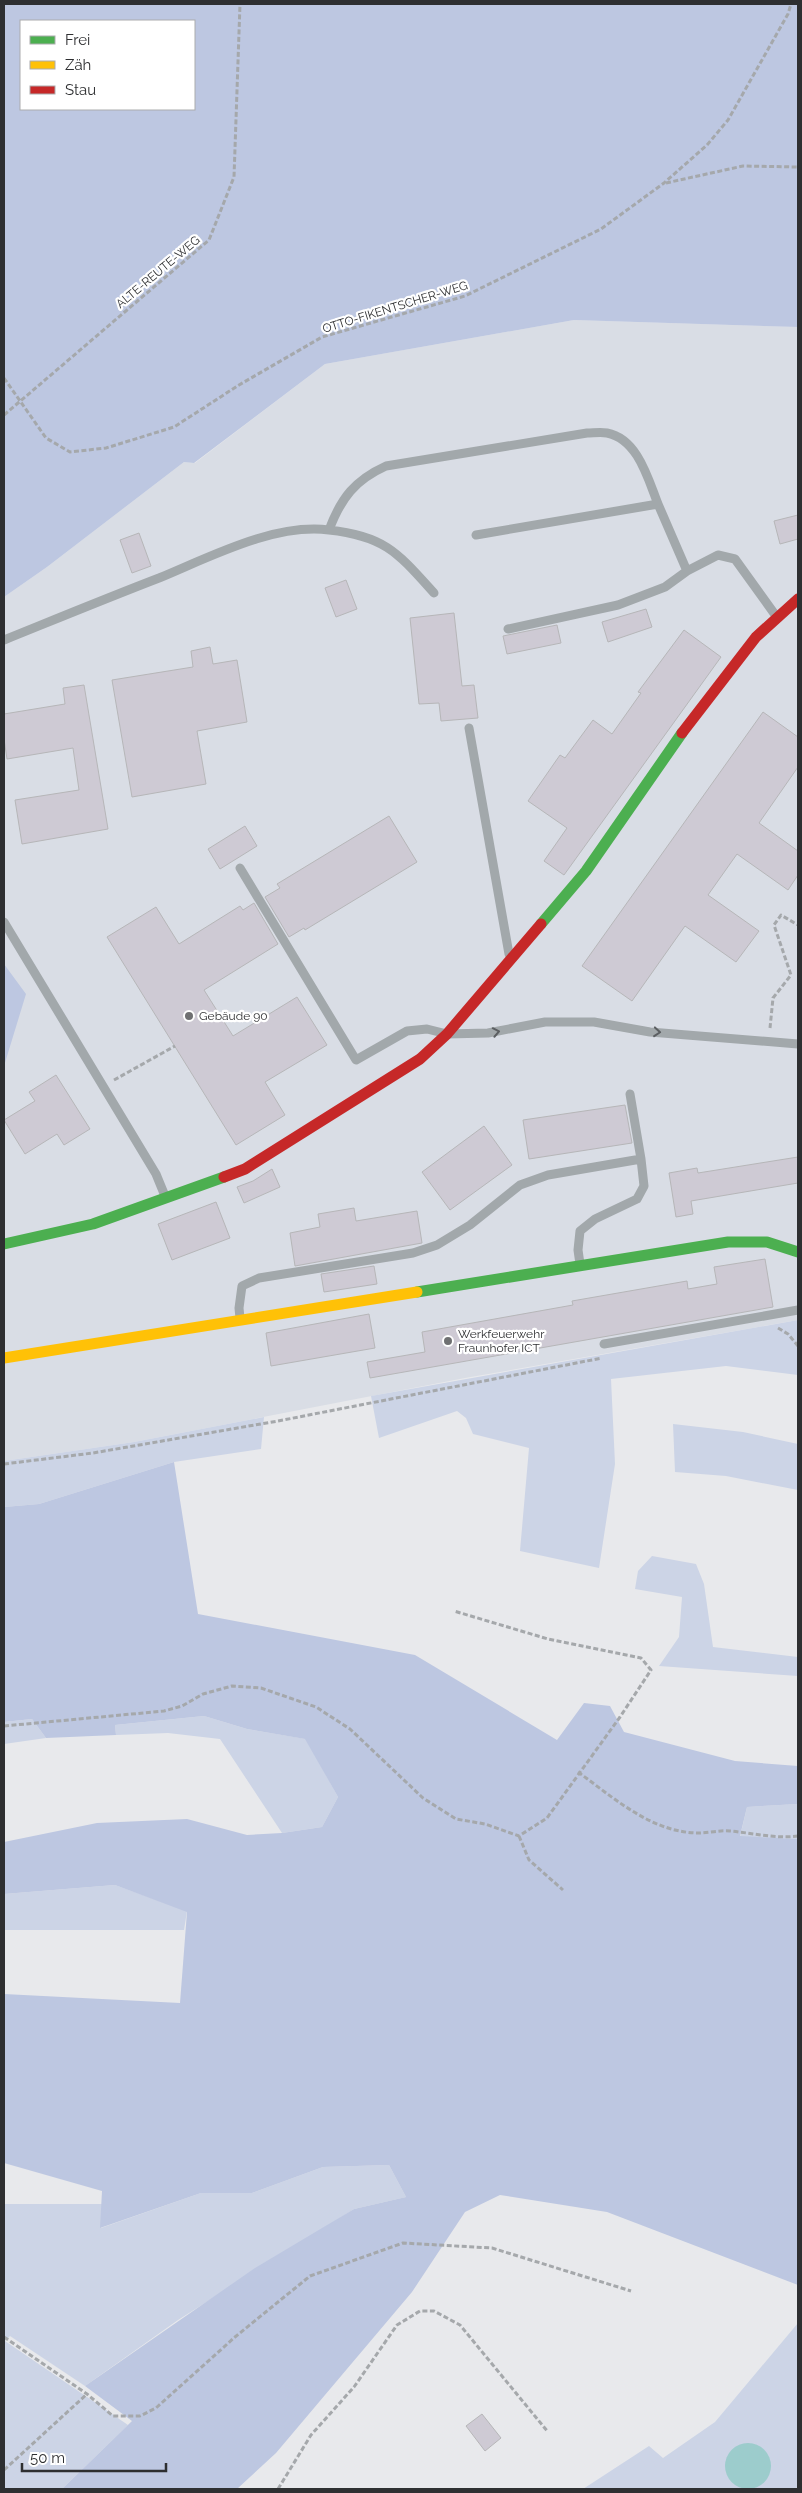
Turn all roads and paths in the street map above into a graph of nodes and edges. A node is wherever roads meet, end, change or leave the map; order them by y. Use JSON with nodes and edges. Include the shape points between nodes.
{"nodes":[{"id":1,"x":240,"y":4,"type":"edge"},
{"id":2,"x":791,"y":4,"type":"edge"},
{"id":3,"x":798,"y":167,"type":"edge"},
{"id":4,"x":664,"y":183,"type":"junction"},
{"id":5,"x":4,"y":378,"type":"edge"},
{"id":6,"x":19,"y":401,"type":"junction"},
{"id":7,"x":4,"y":415,"type":"edge"},
{"id":8,"x":658,"y":504,"type":"junction"},
{"id":9,"x":329,"y":530,"type":"junction"},
{"id":10,"x":476,"y":535,"type":"dead end"},
{"id":11,"x":688,"y":570,"type":"junction"},
{"id":12,"x":434,"y":593,"type":"dead end"},
{"id":13,"x":798,"y":599,"type":"edge"},
{"id":14,"x":776,"y":616,"type":"junction"},
{"id":15,"x":508,"y":629,"type":"dead end"},
{"id":16,"x":4,"y":640,"type":"edge"},
{"id":17,"x":468,"y":728,"type":"dead end"},
{"id":18,"x":240,"y":868,"type":"dead end"},
{"id":19,"x":4,"y":922,"type":"edge"},
{"id":20,"x":798,"y":925,"type":"edge"},
{"id":21,"x":510,"y":960,"type":"junction"},
{"id":22,"x":447,"y":1034,"type":"junction"},
{"id":23,"x":768,"y":1041,"type":"junction"},
{"id":24,"x":798,"y":1044,"type":"edge"},
{"id":25,"x":175,"y":1046,"type":"dead end"},
{"id":26,"x":104,"y":1086,"type":"junction"},
{"id":27,"x":630,"y":1094,"type":"dead end"},
{"id":28,"x":641,"y":1159,"type":"junction"},
{"id":29,"x":166,"y":1199,"type":"junction"},
{"id":30,"x":4,"y":1244,"type":"edge"},
{"id":31,"x":798,"y":1252,"type":"edge"},
{"id":32,"x":580,"y":1264,"type":"junction"},
{"id":33,"x":798,"y":1310,"type":"edge"},
{"id":34,"x":240,"y":1321,"type":"junction"},
{"id":35,"x":769,"y":1330,"type":"dead end"},
{"id":36,"x":604,"y":1344,"type":"dead end"},
{"id":37,"x":798,"y":1346,"type":"edge"},
{"id":38,"x":609,"y":1356,"type":"dead end"},
{"id":39,"x":4,"y":1358,"type":"edge"},
{"id":40,"x":4,"y":1464,"type":"edge"},
{"id":41,"x":454,"y":1611,"type":"dead end"},
{"id":42,"x":4,"y":1726,"type":"edge"},
{"id":43,"x":578,"y":1772,"type":"junction"},
{"id":44,"x":518,"y":1836,"type":"junction"},
{"id":45,"x":798,"y":1836,"type":"edge"},
{"id":46,"x":563,"y":1890,"type":"dead end"},
{"id":47,"x":631,"y":2291,"type":"dead end"},
{"id":48,"x":4,"y":2337,"type":"edge"},
{"id":49,"x":87,"y":2394,"type":"junction"},
{"id":50,"x":548,"y":2432,"type":"dead end"},
{"id":51,"x":4,"y":2470,"type":"edge"},
{"id":52,"x":278,"y":2489,"type":"edge"}],
"edges":[{"from":1,"to":6,"type":"path","name":"ALTE-REUTE-WEG","via":[[234,177],[209,240]]},
{"from":2,"to":4,"type":"path","name":"OTTO-FIKENTSCHER-WEG","via":[[728,120],[707,145]]},
{"from":3,"to":4,"type":"path","via":[[743,166]]},
{"from":4,"to":6,"type":"path","name":"OTTO-FIKENTSCHER-WEG","via":[[601,229],[465,296],[322,337],[174,427],[106,448],[70,452],[46,438]]},
{"from":5,"to":6,"type":"path","name":"OTTO-FIKENTSCHER-WEG"},
{"from":6,"to":7,"type":"path","name":"ALTE-REUTE-WEG"},
{"from":8,"to":9,"type":"lane","via":[[642,462],[627,443],[607,433],[587,433],[386,466],[366,475],[346,494]]},
{"from":8,"to":10,"type":"lane"},
{"from":8,"to":11,"type":"lane"},
{"from":9,"to":12,"type":"lane","via":[[358,533],[384,544],[404,560]]},
{"from":9,"to":16,"type":"lane","via":[[292,530],[238,546]]},
{"from":11,"to":14,"type":"lane","via":[[718,555],[735,559]]},
{"from":11,"to":15,"type":"lane","via":[[665,587],[618,604]]},
{"from":13,"to":14,"type":"street"},
{"from":14,"to":21,"type":"street","via":[[686,727],[586,871]]},
{"from":17,"to":21,"type":"lane"},
{"from":18,"to":22,"type":"lane","via":[[356,1060],[407,1030],[427,1029]]},
{"from":19,"to":26,"type":"lane"},
{"from":20,"to":23,"type":"path","via":[[780,915],[774,925],[791,975],[773,998]]},
{"from":21,"to":22,"type":"street"},
{"from":22,"to":23,"type":"lane","one_way":true,"via":[[488,1033],[545,1022],[594,1022],[650,1032]]},
{"from":22,"to":29,"type":"street","via":[[420,1060],[245,1169]]},
{"from":23,"to":24,"type":"lane"},
{"from":25,"to":26,"type":"path"},
{"from":26,"to":29,"type":"lane","via":[[156,1174]]},
{"from":27,"to":28,"type":"lane"},
{"from":28,"to":32,"type":"lane","via":[[644,1186],[637,1199],[595,1219],[580,1231]]},
{"from":28,"to":34,"type":"lane","via":[[548,1175],[520,1185],[470,1225],[437,1245],[413,1254],[259,1278],[242,1286],[238,1308]]},
{"from":29,"to":30,"type":"street","via":[[93,1224]]},
{"from":31,"to":32,"type":"street","via":[[767,1242],[728,1242]]},
{"from":32,"to":34,"type":"street"},
{"from":33,"to":36,"type":"lane"},
{"from":34,"to":39,"type":"street"},
{"from":35,"to":37,"type":"path","via":[[778,1328]]},
{"from":38,"to":40,"type":"path","via":[[278,1421],[93,1453]]},
{"from":41,"to":43,"type":"path","via":[[548,1638],[641,1658],[651,1670]]},
{"from":42,"to":44,"type":"path","via":[[164,1711],[232,1686],[261,1688],[316,1706],[350,1729],[423,1798],[456,1819],[486,1824]]},
{"from":43,"to":44,"type":"path","via":[[547,1818]]},
{"from":43,"to":45,"type":"path","via":[[644,1819],[679,1830]]},
{"from":44,"to":46,"type":"path","via":[[529,1860]]},
{"from":47,"to":49,"type":"path","via":[[492,2248],[403,2243],[310,2276],[156,2408],[140,2416],[113,2416]]},
{"from":48,"to":49,"type":"path"},
{"from":49,"to":51,"type":"path"},
{"from":50,"to":52,"type":"path","via":[[460,2325],[434,2311],[420,2311],[397,2325],[354,2387],[311,2435]]}]}
